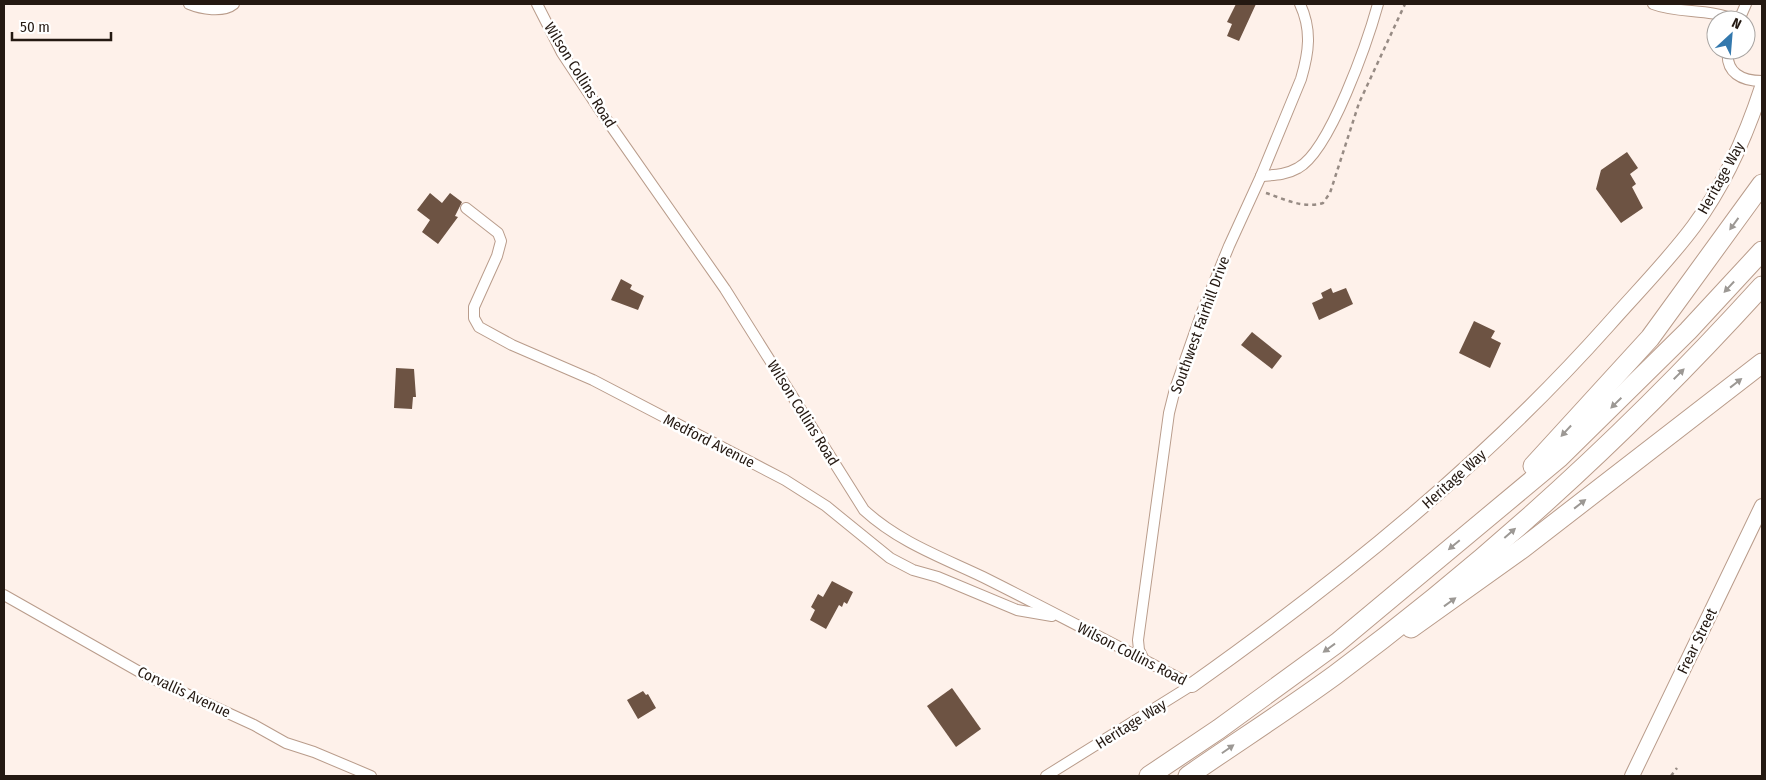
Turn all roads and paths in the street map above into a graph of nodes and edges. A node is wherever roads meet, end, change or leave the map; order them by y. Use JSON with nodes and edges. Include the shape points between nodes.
{"nodes":[{"id":1,"x":189,"y":4,"type":"edge"},
{"id":2,"x":234,"y":4,"type":"edge"},
{"id":3,"x":537,"y":4,"type":"edge"},
{"id":4,"x":1300,"y":4,"type":"edge"},
{"id":5,"x":1378,"y":4,"type":"edge"},
{"id":6,"x":1653,"y":4,"type":"edge"},
{"id":7,"x":1706,"y":13,"type":"edge"},
{"id":8,"x":1728,"y":60,"type":"edge"},
{"id":9,"x":1762,"y":80,"type":"edge"},
{"id":10,"x":1762,"y":87,"type":"edge"},
{"id":11,"x":1261,"y":176,"type":"junction"},
{"id":12,"x":1762,"y":184,"type":"edge"},
{"id":13,"x":466,"y":208,"type":"dead end"},
{"id":14,"x":1762,"y":251,"type":"edge"},
{"id":15,"x":1762,"y":286,"type":"edge"},
{"id":16,"x":1762,"y":362,"type":"edge"},
{"id":17,"x":1762,"y":506,"type":"edge"},
{"id":18,"x":1482,"y":521,"type":"junction"},
{"id":19,"x":4,"y":595,"type":"edge"},
{"id":20,"x":1061,"y":617,"type":"junction"},
{"id":21,"x":1144,"y":660,"type":"junction"},
{"id":22,"x":1335,"y":674,"type":"junction"},
{"id":23,"x":1192,"y":685,"type":"junction"},
{"id":24,"x":1677,"y":768,"type":"dead end"},
{"id":25,"x":371,"y":776,"type":"edge"},
{"id":26,"x":1046,"y":776,"type":"edge"},
{"id":27,"x":1149,"y":776,"type":"edge"},
{"id":28,"x":1188,"y":776,"type":"edge"},
{"id":29,"x":1632,"y":776,"type":"edge"},
{"id":30,"x":1671,"y":776,"type":"edge"}],
"edges":[{"from":1,"to":2,"type":"street","via":[[208,9]]},
{"from":3,"to":20,"type":"street","name":"Wilson Collins Road","via":[[567,61],[725,289],[864,510],[900,538]]},
{"from":4,"to":11,"type":"street","name":"Southwest Fairhill Drive","via":[[1309,32],[1306,62]]},
{"from":5,"to":11,"type":"street","via":[[1352,81],[1311,156],[1300,168],[1281,175]]},
{"from":6,"to":7,"type":"street"},
{"from":8,"to":9,"type":"street","via":[[1730,69],[1738,76],[1747,81]]},
{"from":10,"to":23,"type":"street","name":"Heritage Way","via":[[1734,158],[1694,225],[1638,293],[1548,391],[1446,488],[1367,554]]},
{"from":11,"to":21,"type":"street","name":"Southwest Fairhill Drive","via":[[1202,312],[1169,413],[1138,640]]},
{"from":12,"to":18,"type":"highway","one_way":true,"via":[[1650,338]]},
{"from":13,"to":20,"type":"street","name":"Medford Avenue","via":[[498,233],[501,241],[474,307],[474,318],[479,327],[593,380],[785,480],[826,506],[882,553],[913,570],[1017,610]]},
{"from":14,"to":18,"type":"highway","one_way":true,"via":[[1688,331],[1559,458]]},
{"from":22,"to":15,"type":"highway","one_way":true,"via":[[1510,533],[1569,480],[1706,347]]},
{"from":22,"to":16,"type":"highway","one_way":true,"via":[[1433,614]]},
{"from":17,"to":29,"type":"street","name":"Frear Street"},
{"from":18,"to":27,"type":"highway","one_way":true,"via":[[1337,643]]},
{"from":19,"to":25,"type":"street","name":"Corvallis Avenue","via":[[145,675],[286,743],[322,754]]},
{"from":20,"to":21,"type":"street","name":"Wilson Collins Road"},
{"from":21,"to":23,"type":"street","name":"Wilson Collins Road"},
{"from":28,"to":22,"type":"highway","one_way":true},
{"from":23,"to":26,"type":"street","name":"Heritage Way"},
{"from":24,"to":30,"type":"path"}]}
